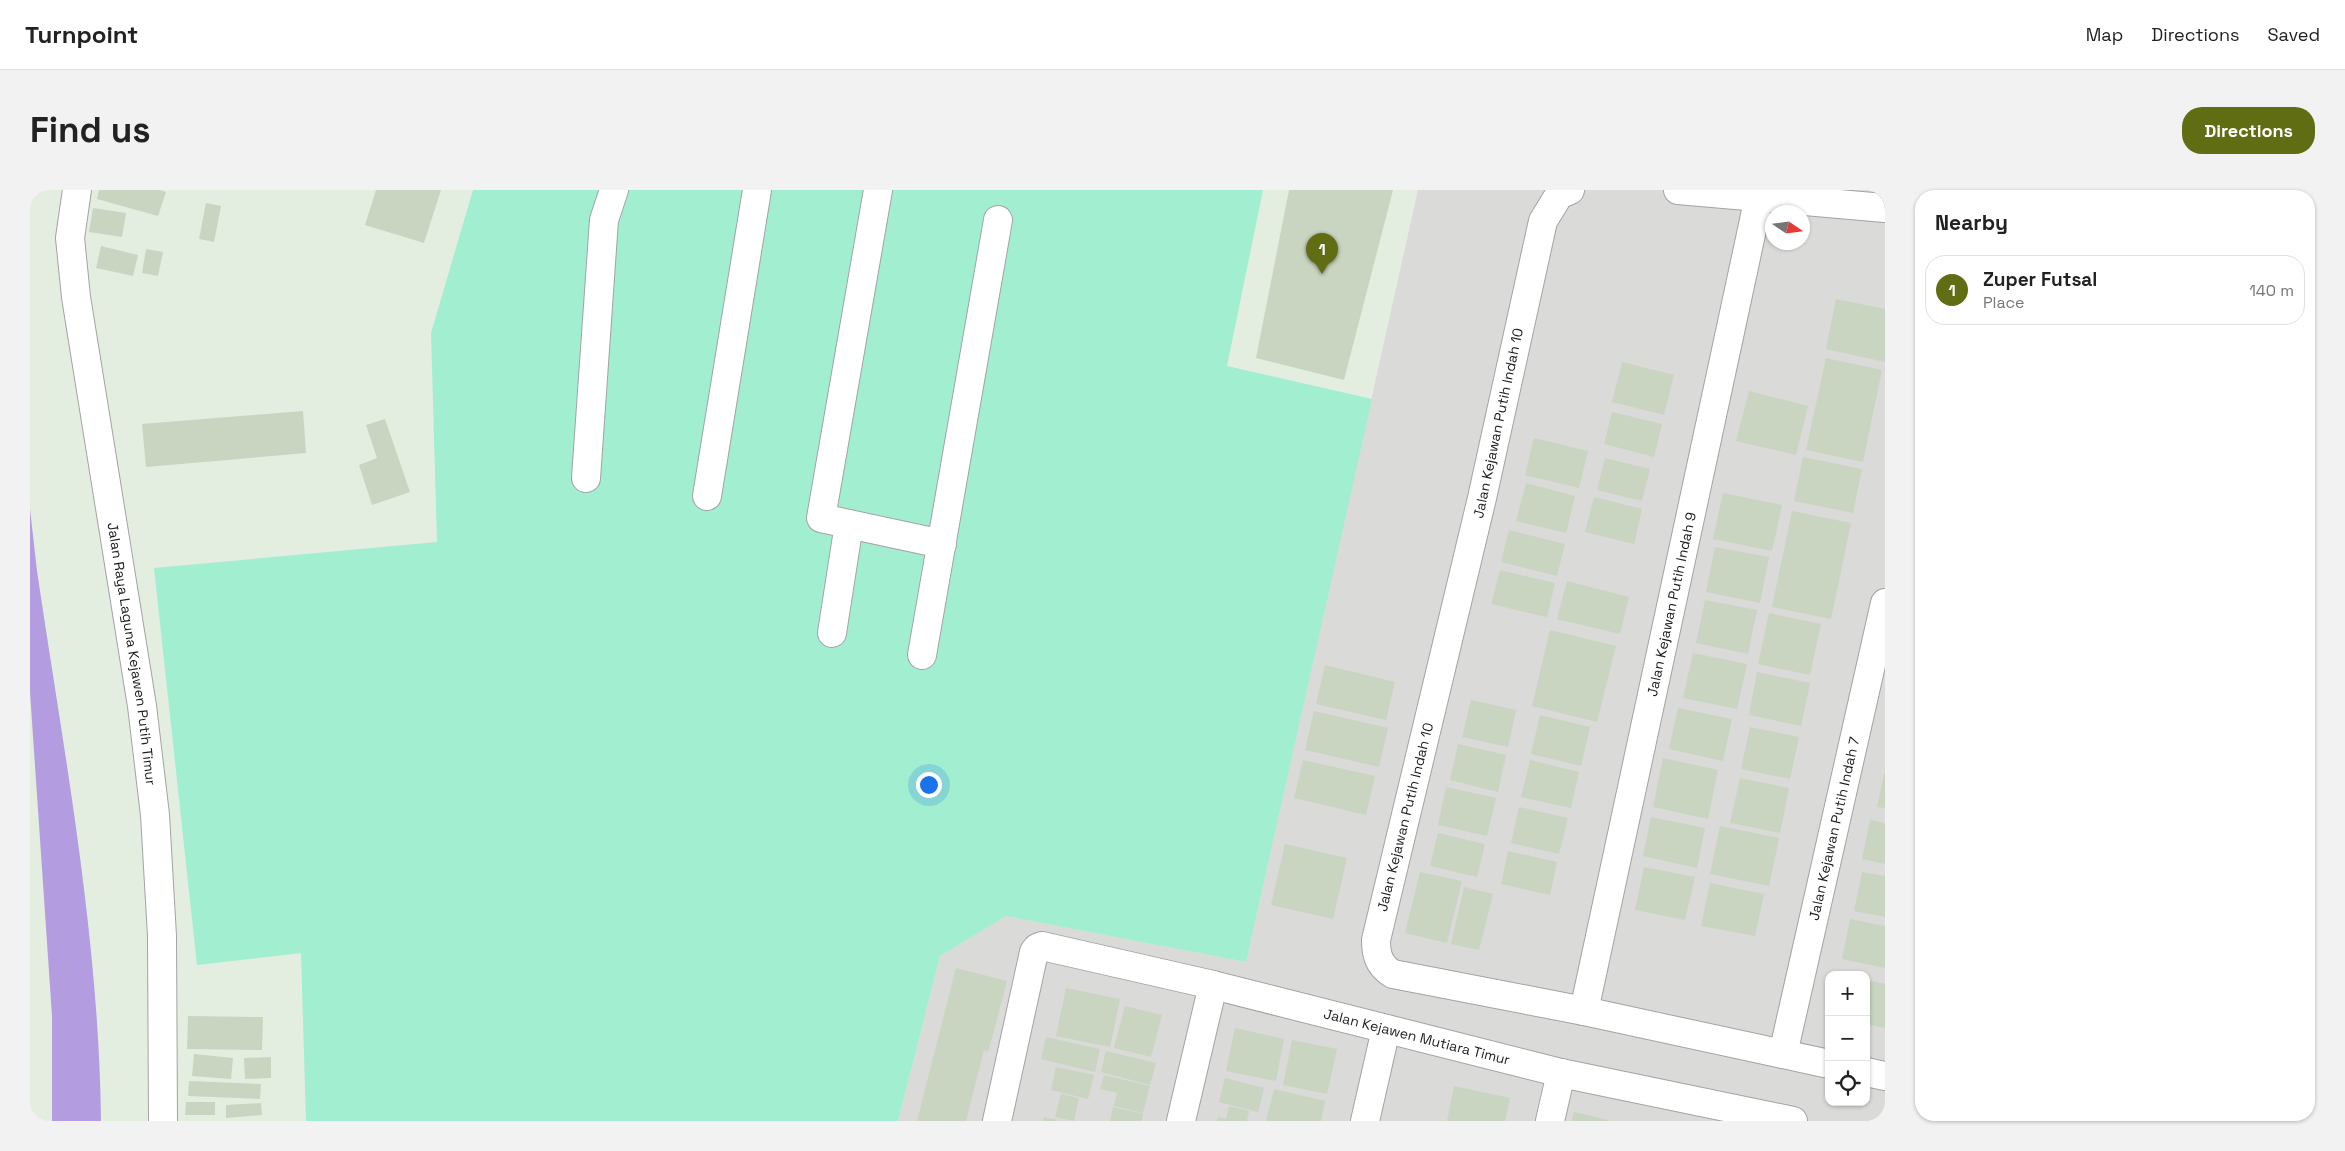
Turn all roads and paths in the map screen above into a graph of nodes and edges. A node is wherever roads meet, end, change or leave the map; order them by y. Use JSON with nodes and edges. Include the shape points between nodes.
{"nodes":[{"id":1,"x":76,"y":190,"type":"edge"},
{"id":2,"x":614,"y":190,"type":"edge"},
{"id":3,"x":757,"y":190,"type":"edge"},
{"id":4,"x":878,"y":190,"type":"edge"},
{"id":5,"x":1570,"y":190,"type":"edge"},
{"id":6,"x":1678,"y":190,"type":"edge"},
{"id":7,"x":1759,"y":196,"type":"junction"},
{"id":8,"x":1885,"y":208,"type":"edge"},
{"id":9,"x":998,"y":220,"type":"dead end"},
{"id":10,"x":586,"y":478,"type":"dead end"},
{"id":11,"x":708,"y":496,"type":"dead end"},
{"id":12,"x":849,"y":524,"type":"junction"},
{"id":13,"x":942,"y":544,"type":"junction"},
{"id":14,"x":1885,"y":603,"type":"edge"},
{"id":15,"x":832,"y":633,"type":"dead end"},
{"id":16,"x":922,"y":655,"type":"dead end"},
{"id":17,"x":1212,"y":985,"type":"junction"},
{"id":18,"x":1584,"y":1011,"type":"junction"},
{"id":19,"x":1386,"y":1029,"type":"junction"},
{"id":20,"x":1783,"y":1054,"type":"junction"},
{"id":21,"x":1825,"y":1063,"type":"edge"},
{"id":22,"x":1561,"y":1073,"type":"junction"},
{"id":23,"x":1870,"y":1073,"type":"edge"},
{"id":24,"x":1885,"y":1076,"type":"edge"},
{"id":25,"x":1735,"y":1115,"type":"edge"},
{"id":26,"x":163,"y":1121,"type":"edge"},
{"id":27,"x":997,"y":1121,"type":"edge"},
{"id":28,"x":1181,"y":1121,"type":"edge"},
{"id":29,"x":1365,"y":1121,"type":"edge"},
{"id":30,"x":1550,"y":1121,"type":"edge"},
{"id":31,"x":1792,"y":1121,"type":"edge"}],
"edges":[{"from":1,"to":26,"type":"street","name":"Jalan Raya Laguna Kejawen Putih Timur","via":[[70,238],[76,296],[142,706],[155,815],[162,936]]},
{"from":2,"to":10,"type":"street","via":[[604,220]]},
{"from":3,"to":11,"type":"street"},
{"from":4,"to":12,"type":"street","via":[[821,518]]},
{"from":5,"to":18,"type":"street","name":"Jalan Kejawan Putih Indah 10","via":[[1559,194],[1543,221],[1482,498],[1376,940],[1376,954],[1382,965],[1393,974]]},
{"from":6,"to":7,"type":"street"},
{"from":7,"to":8,"type":"street"},
{"from":7,"to":18,"type":"street","name":"Jalan Kejawan Putih Indah 9"},
{"from":9,"to":13,"type":"street"},
{"from":12,"to":13,"type":"street"},
{"from":12,"to":15,"type":"street"},
{"from":13,"to":16,"type":"street"},
{"from":14,"to":20,"type":"street","name":"Jalan Kejawan Putih Indah 7"},
{"from":17,"to":19,"type":"street","name":"Jalan Kejawen Mutiara Timur"},
{"from":17,"to":27,"type":"street","name":"Jalan Kejawen Mutiara Timur","via":[[1042,946],[1037,948]]},
{"from":17,"to":28,"type":"street"},
{"from":18,"to":20,"type":"street","name":"Jalan Kejawan Putih Indah 10"},
{"from":19,"to":22,"type":"street","name":"Jalan Kejawen Mutiara Timur"},
{"from":19,"to":29,"type":"street"},
{"from":20,"to":21,"type":"street","name":"Jalan Kejawan Putih Indah 10"},
{"from":22,"to":25,"type":"street","name":"Jalan Kejawen Mutiara Timur"},
{"from":22,"to":30,"type":"street"},
{"from":23,"to":24,"type":"street"},
{"from":25,"to":31,"type":"street","name":"Jalan Kejawen Mutiara Timur"}]}
